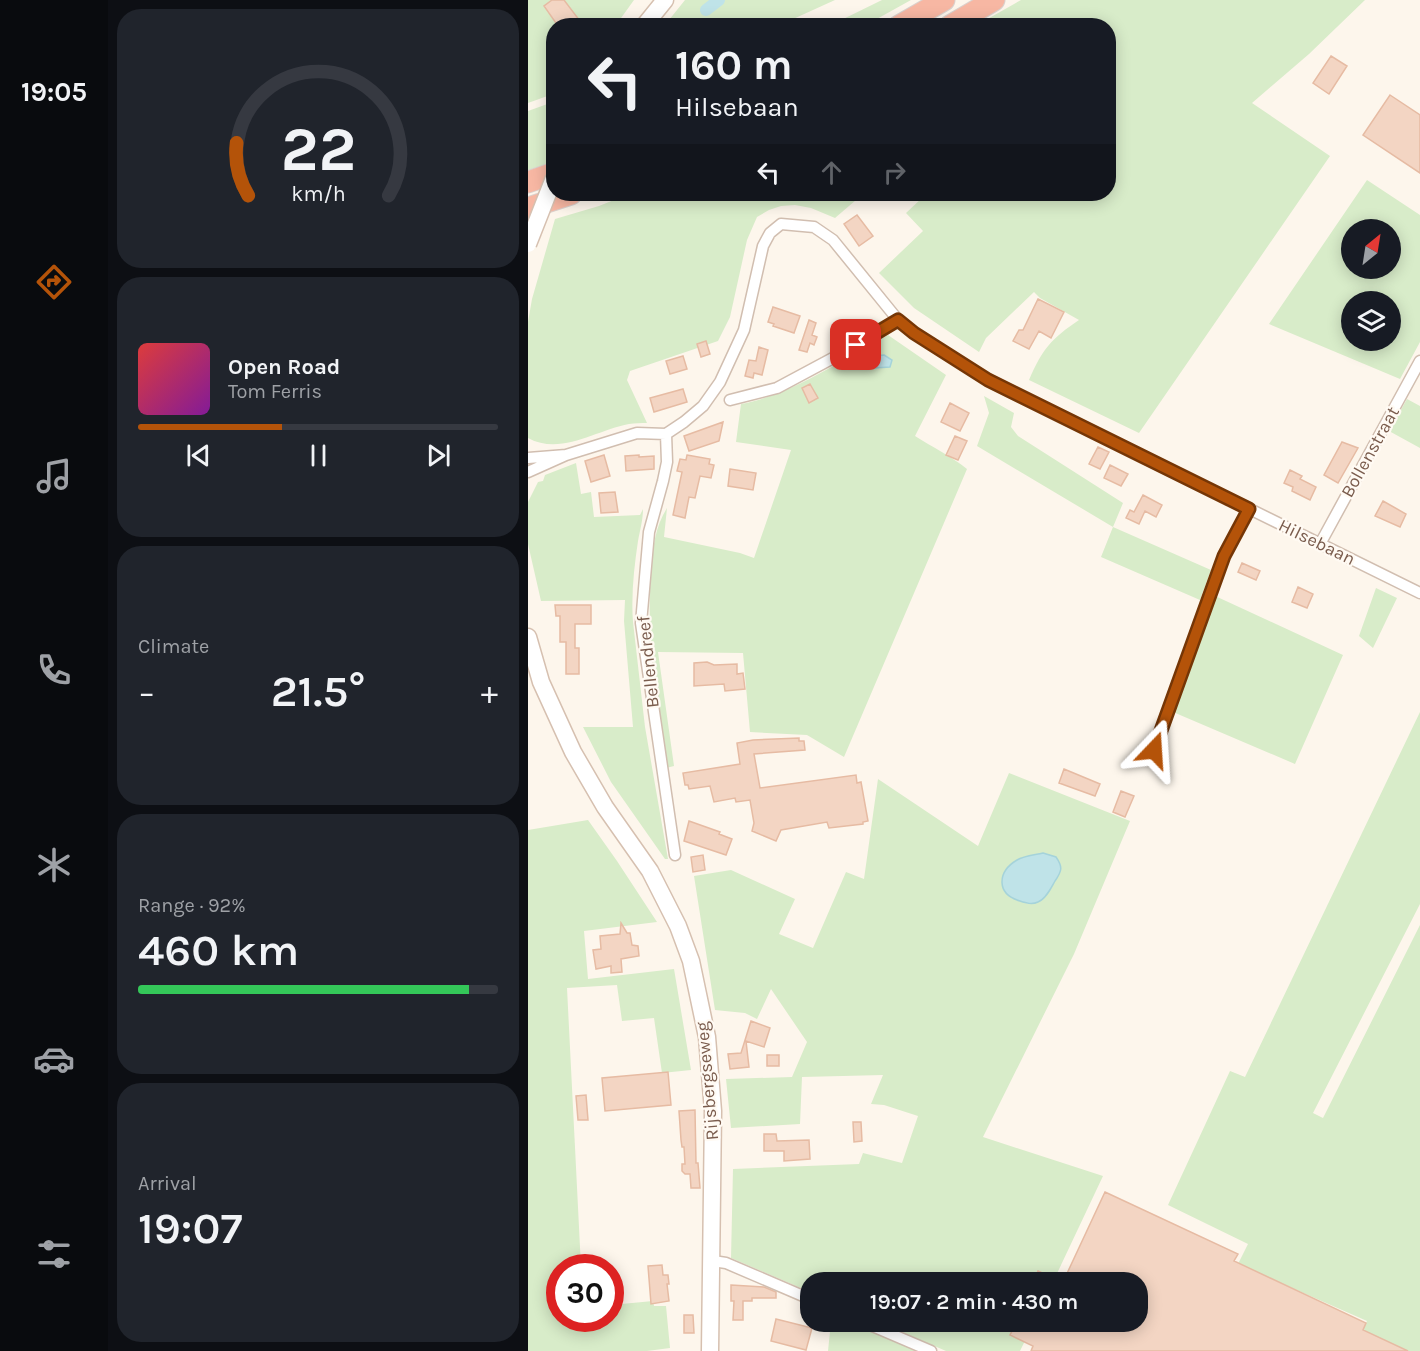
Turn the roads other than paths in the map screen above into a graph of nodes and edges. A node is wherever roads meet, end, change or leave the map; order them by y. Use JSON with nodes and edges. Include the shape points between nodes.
{"nodes":[{"id":1,"x":664,"y":0,"type":"edge"},
{"id":2,"x":944,"y":0,"type":"edge"},
{"id":3,"x":994,"y":0,"type":"edge"},
{"id":4,"x":650,"y":18,"type":"edge"},
{"id":5,"x":913,"y":18,"type":"edge"},
{"id":6,"x":964,"y":18,"type":"edge"},
{"id":7,"x":546,"y":176,"type":"edge"},
{"id":8,"x":528,"y":182,"type":"edge"},
{"id":9,"x":546,"y":198,"type":"edge"},
{"id":10,"x":550,"y":201,"type":"edge"},
{"id":11,"x":528,"y":208,"type":"edge"},
{"id":12,"x":528,"y":244,"type":"edge"},
{"id":13,"x":898,"y":320,"type":"junction"},
{"id":14,"x":1420,"y":361,"type":"edge"},
{"id":15,"x":730,"y":400,"type":"dead end"},
{"id":16,"x":666,"y":434,"type":"junction"},
{"id":17,"x":566,"y":455,"type":"junction"},
{"id":18,"x":528,"y":458,"type":"edge"},
{"id":19,"x":528,"y":472,"type":"edge"},
{"id":20,"x":1249,"y":509,"type":"junction"},
{"id":21,"x":1320,"y":544,"type":"junction"},
{"id":22,"x":1420,"y":593,"type":"edge"},
{"id":23,"x":528,"y":637,"type":"edge"},
{"id":24,"x":1154,"y":750,"type":"dead end"},
{"id":25,"x":675,"y":855,"type":"dead end"},
{"id":26,"x":712,"y":1261,"type":"junction"},
{"id":27,"x":800,"y":1295,"type":"edge"},
{"id":28,"x":886,"y":1332,"type":"edge"},
{"id":29,"x":706,"y":1350,"type":"edge"},
{"id":30,"x":931,"y":1351,"type":"edge"}],
"edges":[{"from":1,"to":4,"type":"main road"},
{"from":2,"to":5,"type":"highway"},
{"from":3,"to":6,"type":"highway"},
{"from":7,"to":8,"type":"highway"},
{"from":9,"to":12,"type":"main road","bridge":true},
{"from":10,"to":11,"type":"highway"},
{"from":13,"to":15,"type":"street","via":[[777,388]]},
{"from":13,"to":16,"type":"street","name":"Hilsebaan","via":[[833,240],[814,226],[781,224],[770,233],[764,246],[744,330],[720,382],[703,406]]},
{"from":13,"to":20,"type":"street","name":"Hilsebaan","via":[[988,380]]},
{"from":14,"to":21,"type":"street","name":"Bollenstraat"},
{"from":16,"to":17,"type":"street","via":[[637,433]]},
{"from":16,"to":25,"type":"street","name":"Bellendreef","via":[[667,462],[649,532],[641,623]]},
{"from":17,"to":18,"type":"street"},
{"from":17,"to":19,"type":"street"},
{"from":20,"to":21,"type":"street","name":"Hilsebaan"},
{"from":20,"to":24,"type":"street","via":[[1224,556]]},
{"from":21,"to":22,"type":"street","name":"Hilsebaan"},
{"from":23,"to":26,"type":"main road","name":"Rijsbergseweg","via":[[542,682],[573,752],[605,807],[650,871],[678,926],[690,961],[706,1037],[713,1111]]},
{"from":26,"to":27,"type":"street","via":[[726,1263]]},
{"from":26,"to":29,"type":"main road","name":"Rijsbergseweg"},
{"from":28,"to":30,"type":"street"}]}
